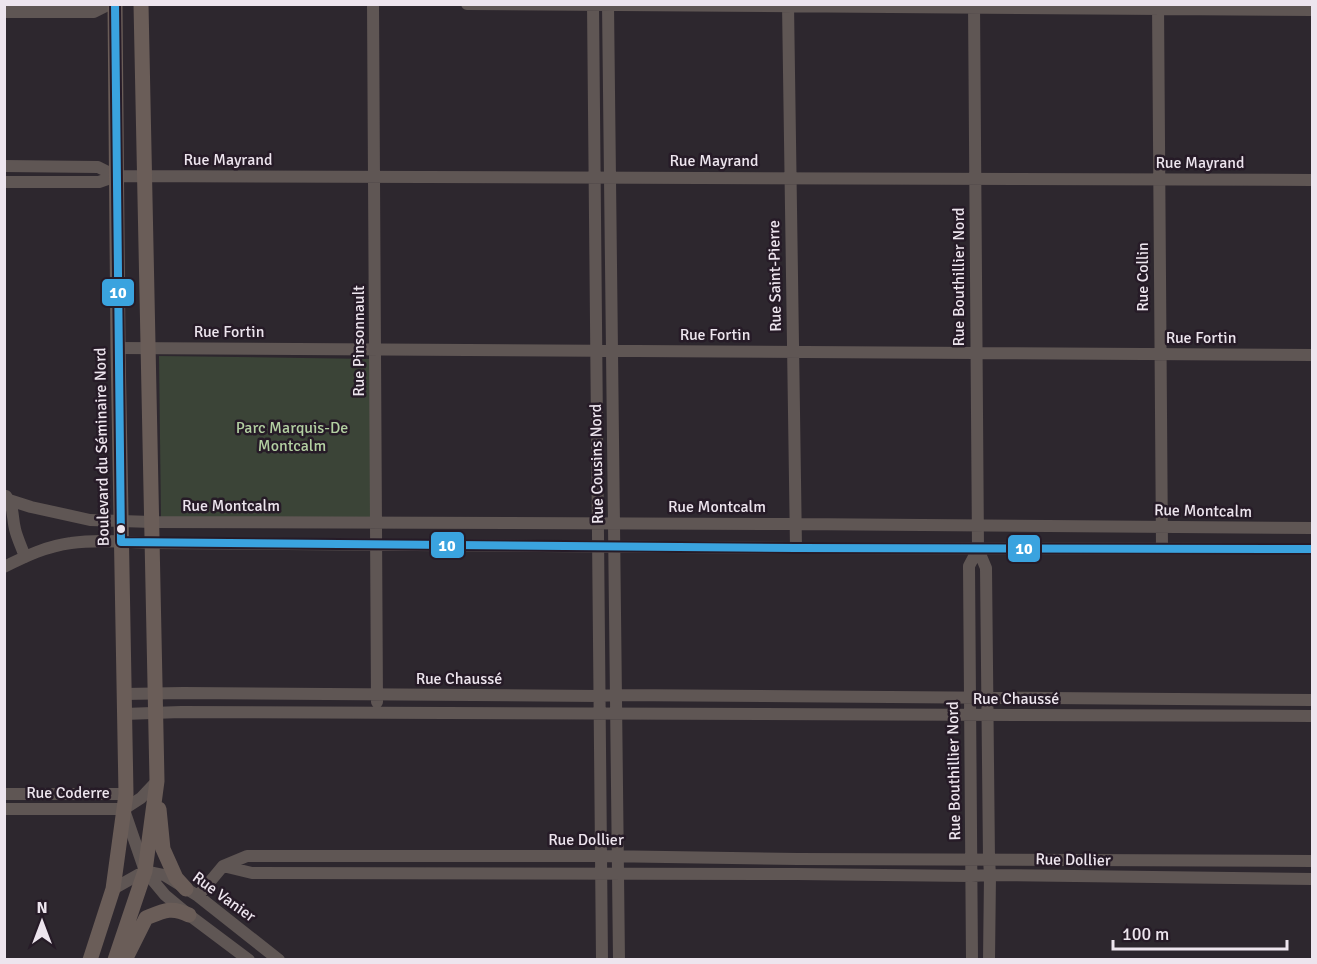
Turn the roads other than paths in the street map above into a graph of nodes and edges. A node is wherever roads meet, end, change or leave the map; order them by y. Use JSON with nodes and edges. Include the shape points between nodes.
{"nodes":[{"id":1,"x":112,"y":4,"type":"edge"},
{"id":2,"x":141,"y":4,"type":"edge"},
{"id":3,"x":373,"y":4,"type":"edge"},
{"id":4,"x":467,"y":4,"type":"edge"},
{"id":5,"x":593,"y":5,"type":"edge"},
{"id":6,"x":608,"y":5,"type":"edge"},
{"id":7,"x":788,"y":6,"type":"edge"},
{"id":8,"x":974,"y":6,"type":"edge"},
{"id":9,"x":1158,"y":7,"type":"edge"},
{"id":10,"x":1312,"y":10,"type":"edge"},
{"id":11,"x":4,"y":12,"type":"edge"},
{"id":12,"x":4,"y":166,"type":"edge"},
{"id":13,"x":116,"y":176,"type":"junction"},
{"id":14,"x":145,"y":176,"type":"junction"},
{"id":15,"x":374,"y":177,"type":"junction"},
{"id":16,"x":595,"y":177,"type":"junction"},
{"id":17,"x":610,"y":178,"type":"junction"},
{"id":18,"x":790,"y":178,"type":"junction"},
{"id":19,"x":975,"y":179,"type":"junction"},
{"id":20,"x":1159,"y":179,"type":"junction"},
{"id":21,"x":1312,"y":180,"type":"edge"},
{"id":22,"x":4,"y":182,"type":"edge"},
{"id":23,"x":118,"y":348,"type":"junction"},
{"id":24,"x":148,"y":348,"type":"junction"},
{"id":25,"x":375,"y":349,"type":"junction"},
{"id":26,"x":596,"y":351,"type":"junction"},
{"id":27,"x":612,"y":351,"type":"junction"},
{"id":28,"x":793,"y":352,"type":"junction"},
{"id":29,"x":976,"y":353,"type":"junction"},
{"id":30,"x":1160,"y":354,"type":"junction"},
{"id":31,"x":1312,"y":355,"type":"edge"},
{"id":32,"x":7,"y":497,"type":"edge"},
{"id":33,"x":121,"y":521,"type":"junction"},
{"id":34,"x":152,"y":522,"type":"junction"},
{"id":35,"x":376,"y":522,"type":"junction"},
{"id":36,"x":598,"y":523,"type":"junction"},
{"id":37,"x":614,"y":524,"type":"junction"},
{"id":38,"x":795,"y":524,"type":"junction"},
{"id":39,"x":978,"y":526,"type":"junction"},
{"id":40,"x":1162,"y":527,"type":"junction"},
{"id":41,"x":1312,"y":528,"type":"edge"},
{"id":42,"x":122,"y":542,"type":"junction"},
{"id":43,"x":153,"y":543,"type":"junction"},
{"id":44,"x":376,"y":544,"type":"junction"},
{"id":45,"x":598,"y":546,"type":"junction"},
{"id":46,"x":614,"y":546,"type":"junction"},
{"id":47,"x":796,"y":548,"type":"junction"},
{"id":48,"x":978,"y":549,"type":"junction"},
{"id":49,"x":1162,"y":549,"type":"junction"},
{"id":50,"x":1312,"y":549,"type":"edge"},
{"id":51,"x":25,"y":557,"type":"junction"},
{"id":52,"x":4,"y":567,"type":"edge"},
{"id":53,"x":154,"y":693,"type":"junction"},
{"id":54,"x":124,"y":694,"type":"junction"},
{"id":55,"x":377,"y":695,"type":"junction"},
{"id":56,"x":616,"y":695,"type":"junction"},
{"id":57,"x":600,"y":696,"type":"junction"},
{"id":58,"x":794,"y":696,"type":"junction"},
{"id":59,"x":969,"y":698,"type":"junction"},
{"id":60,"x":987,"y":698,"type":"junction"},
{"id":61,"x":1165,"y":698,"type":"junction"},
{"id":62,"x":1312,"y":700,"type":"edge"},
{"id":63,"x":600,"y":712,"type":"junction"},
{"id":64,"x":155,"y":713,"type":"junction"},
{"id":65,"x":377,"y":713,"type":"junction"},
{"id":66,"x":616,"y":713,"type":"junction"},
{"id":67,"x":124,"y":714,"type":"junction"},
{"id":68,"x":794,"y":715,"type":"junction"},
{"id":69,"x":971,"y":715,"type":"junction"},
{"id":70,"x":988,"y":715,"type":"junction"},
{"id":71,"x":1165,"y":716,"type":"junction"},
{"id":72,"x":1312,"y":716,"type":"edge"},
{"id":73,"x":157,"y":781,"type":"junction"},
{"id":74,"x":4,"y":794,"type":"edge"},
{"id":75,"x":125,"y":802,"type":"junction"},
{"id":76,"x":4,"y":809,"type":"edge"},
{"id":77,"x":373,"y":856,"type":"junction"},
{"id":78,"x":601,"y":856,"type":"junction"},
{"id":79,"x":618,"y":857,"type":"junction"},
{"id":80,"x":798,"y":859,"type":"junction"},
{"id":81,"x":971,"y":859,"type":"junction"},
{"id":82,"x":988,"y":859,"type":"junction"},
{"id":83,"x":1167,"y":860,"type":"junction"},
{"id":84,"x":1312,"y":861,"type":"edge"},
{"id":85,"x":223,"y":866,"type":"junction"},
{"id":86,"x":145,"y":871,"type":"junction"},
{"id":87,"x":373,"y":873,"type":"junction"},
{"id":88,"x":601,"y":874,"type":"junction"},
{"id":89,"x":618,"y":874,"type":"junction"},
{"id":90,"x":797,"y":874,"type":"junction"},
{"id":91,"x":990,"y":875,"type":"junction"},
{"id":92,"x":971,"y":876,"type":"junction"},
{"id":93,"x":1168,"y":877,"type":"junction"},
{"id":94,"x":1312,"y":879,"type":"edge"},
{"id":95,"x":113,"y":889,"type":"junction"},
{"id":96,"x":192,"y":893,"type":"junction"},
{"id":97,"x":189,"y":915,"type":"junction"},
{"id":98,"x":90,"y":960,"type":"edge"},
{"id":99,"x":115,"y":960,"type":"edge"},
{"id":100,"x":125,"y":960,"type":"edge"},
{"id":101,"x":249,"y":960,"type":"edge"},
{"id":102,"x":279,"y":960,"type":"edge"},
{"id":103,"x":602,"y":960,"type":"edge"},
{"id":104,"x":619,"y":960,"type":"edge"},
{"id":105,"x":972,"y":960,"type":"edge"},
{"id":106,"x":989,"y":960,"type":"edge"}],
"edges":[{"from":1,"to":11,"type":"street","via":[[94,12]]},
{"from":1,"to":13,"type":"main road","name":"Boulevard du Séminaire Nord"},
{"from":2,"to":14,"type":"main road"},
{"from":3,"to":15,"type":"street","name":"Rue Pinsonnault"},
{"from":4,"to":5,"type":"street"},
{"from":5,"to":6,"type":"street"},
{"from":5,"to":16,"type":"street","name":"Rue Cousins Nord"},
{"from":6,"to":7,"type":"street"},
{"from":6,"to":17,"type":"street","name":"Rue Cousins Nord"},
{"from":7,"to":8,"type":"street"},
{"from":7,"to":18,"type":"street","name":"Rue Saint-Pierre"},
{"from":8,"to":9,"type":"street"},
{"from":8,"to":19,"type":"street","name":"Rue Bouthillier Nord"},
{"from":9,"to":10,"type":"street"},
{"from":9,"to":20,"type":"street","name":"Rue Collin"},
{"from":12,"to":13,"type":"street","name":"Rue Mayrand","via":[[98,167]]},
{"from":13,"to":14,"type":"street","name":"Rue Mayrand"},
{"from":13,"to":22,"type":"street","name":"Rue Mayrand","via":[[99,182]]},
{"from":13,"to":23,"type":"main road","name":"Boulevard du Séminaire Nord"},
{"from":14,"to":15,"type":"street","name":"Rue Mayrand"},
{"from":14,"to":24,"type":"main road"},
{"from":15,"to":16,"type":"street","name":"Rue Mayrand"},
{"from":15,"to":25,"type":"street","name":"Rue Pinsonnault"},
{"from":16,"to":17,"type":"street","name":"Rue Mayrand"},
{"from":16,"to":26,"type":"street","name":"Rue Cousins Nord"},
{"from":17,"to":18,"type":"street","name":"Rue Mayrand"},
{"from":17,"to":27,"type":"street","name":"Rue Cousins Nord"},
{"from":18,"to":19,"type":"street","name":"Rue Mayrand"},
{"from":18,"to":28,"type":"street","name":"Rue Saint-Pierre"},
{"from":19,"to":20,"type":"street","name":"Rue Mayrand"},
{"from":19,"to":29,"type":"street","name":"Rue Bouthillier Nord"},
{"from":20,"to":21,"type":"street","name":"Rue Mayrand"},
{"from":20,"to":30,"type":"street","name":"Rue Collin"},
{"from":23,"to":24,"type":"street","name":"Rue Fortin"},
{"from":23,"to":33,"type":"main road","name":"Boulevard du Séminaire Nord"},
{"from":24,"to":25,"type":"street","name":"Rue Fortin"},
{"from":24,"to":34,"type":"main road"},
{"from":25,"to":26,"type":"street","name":"Rue Fortin"},
{"from":25,"to":35,"type":"street","name":"Rue Pinsonnault"},
{"from":26,"to":27,"type":"street","name":"Rue Fortin"},
{"from":26,"to":36,"type":"street","name":"Rue Cousins Nord"},
{"from":27,"to":28,"type":"street","name":"Rue Fortin"},
{"from":27,"to":37,"type":"street","name":"Rue Cousins Nord"},
{"from":28,"to":29,"type":"street","name":"Rue Fortin"},
{"from":28,"to":38,"type":"street","name":"Rue Saint-Pierre"},
{"from":29,"to":30,"type":"street","name":"Rue Fortin"},
{"from":29,"to":39,"type":"street","name":"Rue Bouthillier Nord"},
{"from":30,"to":31,"type":"street","name":"Rue Fortin"},
{"from":30,"to":40,"type":"street","name":"Rue Collin"},
{"from":32,"to":33,"type":"street","name":"Rue Montcalm","via":[[31,507],[90,520]]},
{"from":32,"to":51,"type":"street"},
{"from":33,"to":34,"type":"street","name":"Rue Montcalm"},
{"from":33,"to":42,"type":"main road","name":"Boulevard du Séminaire Nord"},
{"from":34,"to":35,"type":"street","name":"Rue Montcalm"},
{"from":34,"to":43,"type":"main road"},
{"from":35,"to":36,"type":"street","name":"Rue Montcalm"},
{"from":35,"to":44,"type":"street","name":"Rue Pinsonnault"},
{"from":36,"to":37,"type":"street","name":"Rue Montcalm"},
{"from":36,"to":45,"type":"street","name":"Rue Cousins Nord"},
{"from":37,"to":38,"type":"street","name":"Rue Montcalm"},
{"from":37,"to":46,"type":"street","name":"Rue Cousins Nord"},
{"from":38,"to":39,"type":"street","name":"Rue Montcalm"},
{"from":38,"to":47,"type":"street","name":"Rue Saint-Pierre"},
{"from":39,"to":40,"type":"street","name":"Rue Montcalm"},
{"from":39,"to":48,"type":"street","name":"Rue Bouthillier Nord"},
{"from":40,"to":41,"type":"street","name":"Rue Montcalm"},
{"from":40,"to":49,"type":"street","name":"Rue Collin"},
{"from":42,"to":43,"type":"street"},
{"from":42,"to":51,"type":"street","via":[[72,543]]},
{"from":42,"to":54,"type":"main road","name":"Boulevard du Séminaire Nord"},
{"from":43,"to":44,"type":"street"},
{"from":43,"to":53,"type":"main road"},
{"from":44,"to":45,"type":"street"},
{"from":44,"to":55,"type":"street","name":"Rue Pinsonnault"},
{"from":45,"to":46,"type":"street"},
{"from":45,"to":57,"type":"street","name":"Rue Cousins Nord"},
{"from":46,"to":47,"type":"street"},
{"from":46,"to":56,"type":"street","name":"Rue Cousins Nord"},
{"from":47,"to":48,"type":"street"},
{"from":48,"to":49,"type":"street"},
{"from":48,"to":59,"type":"street","name":"Rue Bouthillier Nord","via":[[969,566]]},
{"from":48,"to":60,"type":"street","name":"Rue Bouthillier Nord","via":[[986,568]]},
{"from":49,"to":50,"type":"street"},
{"from":51,"to":52,"type":"street"},
{"from":53,"to":54,"type":"street","name":"Rue Chaussé"},
{"from":53,"to":55,"type":"street","name":"Rue Chaussé"},
{"from":53,"to":64,"type":"main road"},
{"from":54,"to":67,"type":"main road","name":"Boulevard du Séminaire Nord"},
{"from":55,"to":57,"type":"street","name":"Rue Chaussé"},
{"from":55,"to":65,"type":"street","name":"Rue Pinsonnault"},
{"from":56,"to":57,"type":"street","name":"Rue Chaussé"},
{"from":56,"to":58,"type":"street","name":"Rue Chaussé"},
{"from":56,"to":66,"type":"street","name":"Rue Cousins Nord"},
{"from":57,"to":63,"type":"street","name":"Rue Cousins Nord"},
{"from":58,"to":59,"type":"street","name":"Rue Chaussé"},
{"from":58,"to":68,"type":"street"},
{"from":59,"to":60,"type":"street","name":"Rue Chaussé"},
{"from":59,"to":69,"type":"street","name":"Rue Bouthillier Nord"},
{"from":60,"to":61,"type":"street","name":"Rue Chaussé"},
{"from":60,"to":70,"type":"street","name":"Rue Bouthillier Nord"},
{"from":61,"to":62,"type":"street","name":"Rue Chaussé"},
{"from":61,"to":71,"type":"street"},
{"from":63,"to":65,"type":"street","name":"Rue Chaussé"},
{"from":63,"to":66,"type":"street","name":"Rue Chaussé"},
{"from":63,"to":78,"type":"street","name":"Rue Cousins Nord"},
{"from":64,"to":65,"type":"street","name":"Rue Chaussé"},
{"from":64,"to":67,"type":"street","name":"Rue Chaussé"},
{"from":64,"to":73,"type":"main road"},
{"from":66,"to":68,"type":"street","name":"Rue Chaussé"},
{"from":66,"to":79,"type":"street","name":"Rue Cousins Nord"},
{"from":67,"to":75,"type":"main road","name":"Boulevard du Séminaire Nord"},
{"from":68,"to":69,"type":"street","name":"Rue Chaussé"},
{"from":69,"to":70,"type":"street","name":"Rue Chaussé"},
{"from":69,"to":81,"type":"street","name":"Rue Bouthillier Nord"},
{"from":70,"to":71,"type":"street","name":"Rue Chaussé"},
{"from":70,"to":82,"type":"street","name":"Rue Bouthillier Nord"},
{"from":71,"to":72,"type":"street","name":"Rue Chaussé"},
{"from":73,"to":75,"type":"street","name":"Rue Coderre","via":[[141,798]]},
{"from":73,"to":86,"type":"main road"},
{"from":73,"to":96,"type":"main road","via":[[163,849],[176,878]]},
{"from":74,"to":75,"type":"street","name":"Rue Coderre"},
{"from":75,"to":76,"type":"street","name":"Rue Coderre"},
{"from":75,"to":86,"type":"street","name":"Rue Vanier"},
{"from":75,"to":95,"type":"main road","name":"Boulevard du Séminaire Nord"},
{"from":77,"to":78,"type":"street","name":"Rue Dollier"},
{"from":77,"to":85,"type":"street","name":"Rue Dollier","via":[[248,856]]},
{"from":77,"to":87,"type":"street"},
{"from":78,"to":79,"type":"street","name":"Rue Dollier"},
{"from":78,"to":88,"type":"street","name":"Rue Cousins Nord"},
{"from":79,"to":80,"type":"street","name":"Rue Dollier"},
{"from":79,"to":89,"type":"street","name":"Rue Cousins Nord"},
{"from":80,"to":81,"type":"street","name":"Rue Dollier"},
{"from":80,"to":90,"type":"street"},
{"from":81,"to":82,"type":"street","name":"Rue Dollier"},
{"from":81,"to":92,"type":"street","name":"Rue Bouthillier Nord"},
{"from":82,"to":83,"type":"street","name":"Rue Dollier"},
{"from":82,"to":91,"type":"street","name":"Rue Bouthillier Nord"},
{"from":83,"to":84,"type":"street","name":"Rue Dollier"},
{"from":83,"to":93,"type":"street"},
{"from":85,"to":87,"type":"street","name":"Rue Dollier","via":[[252,873]]},
{"from":85,"to":96,"type":"street"},
{"from":86,"to":95,"type":"street"},
{"from":86,"to":96,"type":"street","name":"Rue Vanier","via":[[164,875]]},
{"from":86,"to":97,"type":"street","name":"Rue Vanier"},
{"from":86,"to":99,"type":"main road"},
{"from":87,"to":88,"type":"street","name":"Rue Dollier"},
{"from":88,"to":89,"type":"street","name":"Rue Dollier"},
{"from":88,"to":103,"type":"street","name":"Rue Cousins Nord"},
{"from":89,"to":90,"type":"street","name":"Rue Dollier"},
{"from":89,"to":104,"type":"street","name":"Rue Cousins Nord"},
{"from":90,"to":92,"type":"street","name":"Rue Dollier"},
{"from":91,"to":92,"type":"street","name":"Rue Dollier"},
{"from":91,"to":93,"type":"street","name":"Rue Dollier"},
{"from":91,"to":106,"type":"street","name":"Rue Bouthillier Nord"},
{"from":92,"to":105,"type":"street","name":"Rue Bouthillier Nord"},
{"from":93,"to":94,"type":"street","name":"Rue Dollier"},
{"from":95,"to":98,"type":"main road","name":"Boulevard du Séminaire Nord"},
{"from":96,"to":102,"type":"street","name":"Rue Vanier"},
{"from":97,"to":100,"type":"main road","via":[[166,909],[146,918]]},
{"from":97,"to":101,"type":"street","name":"Rue Vanier"}]}
